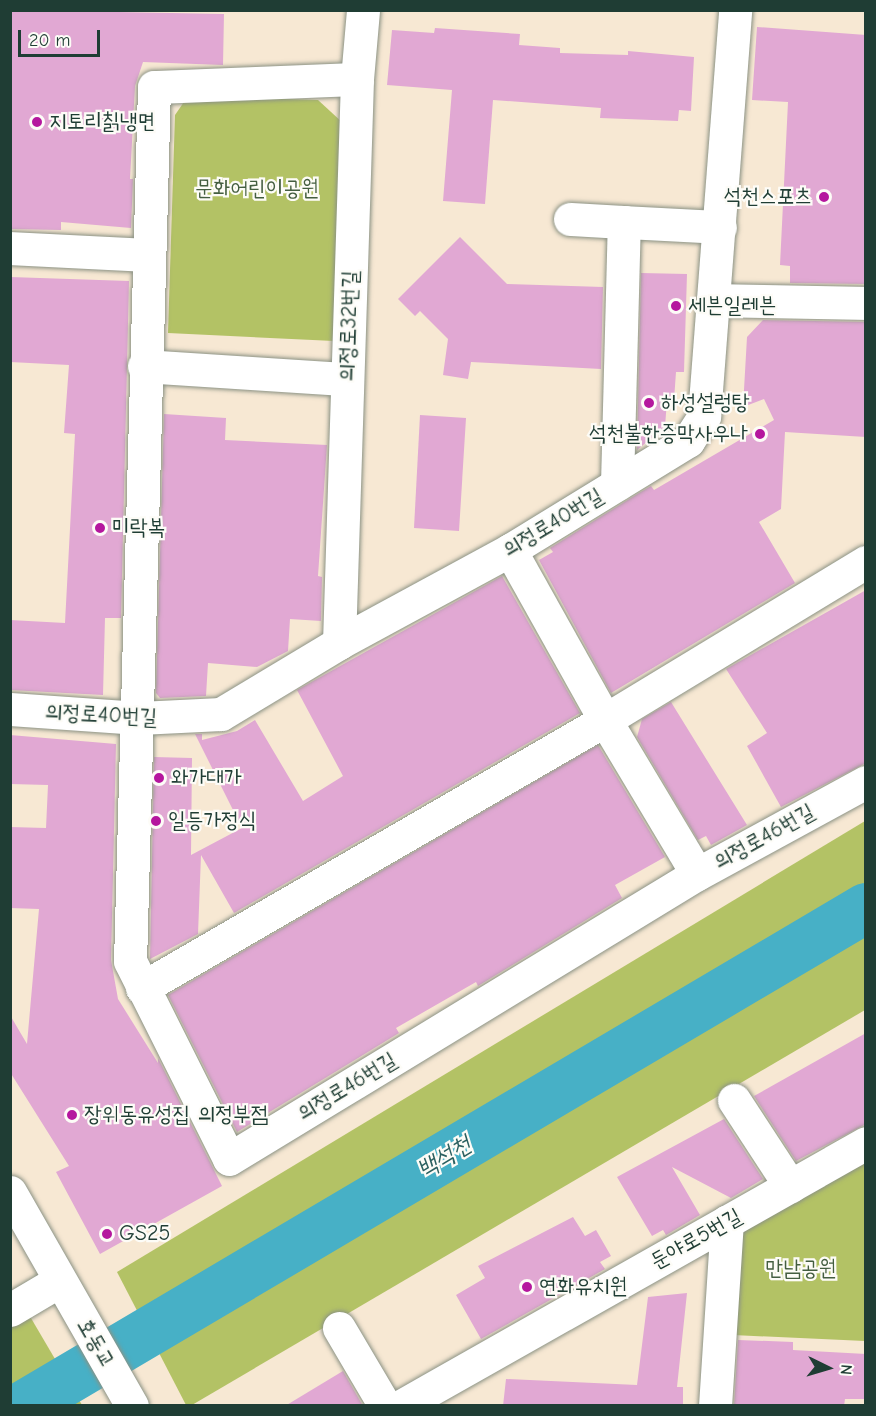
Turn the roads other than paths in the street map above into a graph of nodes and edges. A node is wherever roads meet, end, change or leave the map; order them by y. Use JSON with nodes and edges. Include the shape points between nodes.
{"nodes":[{"id":1,"x":363,"y":10,"type":"edge"},
{"id":2,"x":735,"y":10,"type":"edge"},
{"id":3,"x":357,"y":79,"type":"junction"},
{"id":4,"x":570,"y":219,"type":"dead end"},
{"id":5,"x":624,"y":222,"type":"junction"},
{"id":6,"x":720,"y":227,"type":"junction"},
{"id":7,"x":10,"y":248,"type":"edge"},
{"id":8,"x":147,"y":255,"type":"junction"},
{"id":9,"x":714,"y":300,"type":"junction"},
{"id":10,"x":866,"y":303,"type":"edge"},
{"id":11,"x":144,"y":366,"type":"junction"},
{"id":12,"x":347,"y":379,"type":"junction"},
{"id":13,"x":617,"y":484,"type":"junction"},
{"id":14,"x":510,"y":550,"type":"junction"},
{"id":15,"x":866,"y":562,"type":"edge"},
{"id":16,"x":339,"y":643,"type":"junction"},
{"id":17,"x":10,"y":710,"type":"edge"},
{"id":18,"x":139,"y":718,"type":"junction"},
{"id":19,"x":604,"y":720,"type":"junction"},
{"id":20,"x":866,"y":782,"type":"edge"},
{"id":21,"x":697,"y":874,"type":"junction"},
{"id":22,"x":142,"y":988,"type":"junction"},
{"id":23,"x":734,"y":1100,"type":"dead end"},
{"id":24,"x":866,"y":1143,"type":"edge"},
{"id":25,"x":790,"y":1186,"type":"junction"},
{"id":26,"x":10,"y":1192,"type":"edge"},
{"id":27,"x":727,"y":1221,"type":"junction"},
{"id":28,"x":59,"y":1281,"type":"junction"},
{"id":29,"x":10,"y":1310,"type":"edge"},
{"id":30,"x":339,"y":1328,"type":"dead end"},
{"id":31,"x":132,"y":1406,"type":"edge"},
{"id":32,"x":385,"y":1406,"type":"edge"},
{"id":33,"x":400,"y":1406,"type":"edge"},
{"id":34,"x":715,"y":1406,"type":"edge"}],
"edges":[{"from":1,"to":3,"type":"street","name":"의정로32번길"},
{"from":2,"to":6,"type":"street","name":"의정로40번길"},
{"from":3,"to":8,"type":"street","name":"의정로46번길","via":[[154,87]]},
{"from":3,"to":12,"type":"street","name":"의정로32번길"},
{"from":4,"to":5,"type":"street"},
{"from":5,"to":6,"type":"street"},
{"from":5,"to":13,"type":"street"},
{"from":6,"to":9,"type":"street","name":"의정로40번길"},
{"from":7,"to":8,"type":"street"},
{"from":8,"to":11,"type":"street","name":"의정로46번길"},
{"from":9,"to":10,"type":"street"},
{"from":9,"to":13,"type":"street","name":"의정로40번길","via":[[704,416],[688,441]]},
{"from":11,"to":12,"type":"street"},
{"from":11,"to":18,"type":"street","name":"의정로46번길"},
{"from":12,"to":16,"type":"street","name":"의정로32번길"},
{"from":13,"to":14,"type":"street","name":"의정로40번길"},
{"from":14,"to":16,"type":"street","name":"의정로40번길"},
{"from":14,"to":19,"type":"street"},
{"from":15,"to":19,"type":"street"},
{"from":16,"to":18,"type":"street","name":"의정로40번길","via":[[221,714]]},
{"from":17,"to":18,"type":"street","name":"의정로40번길"},
{"from":18,"to":22,"type":"street","name":"의정로46번길","via":[[129,941],[130,961]]},
{"from":19,"to":21,"type":"street"},
{"from":19,"to":22,"type":"street"},
{"from":20,"to":21,"type":"street","name":"의정로46번길"},
{"from":21,"to":22,"type":"street","name":"의정로46번길","via":[[229,1158]]},
{"from":23,"to":25,"type":"street"},
{"from":24,"to":25,"type":"street","name":"둔야로5번길"},
{"from":25,"to":27,"type":"street","name":"둔야로5번길"},
{"from":26,"to":28,"type":"street","name":"호동교"},
{"from":27,"to":33,"type":"street","name":"둔야로5번길"},
{"from":27,"to":34,"type":"street"},
{"from":28,"to":29,"type":"street"},
{"from":28,"to":31,"type":"street","name":"호동교"},
{"from":30,"to":32,"type":"street"}]}
